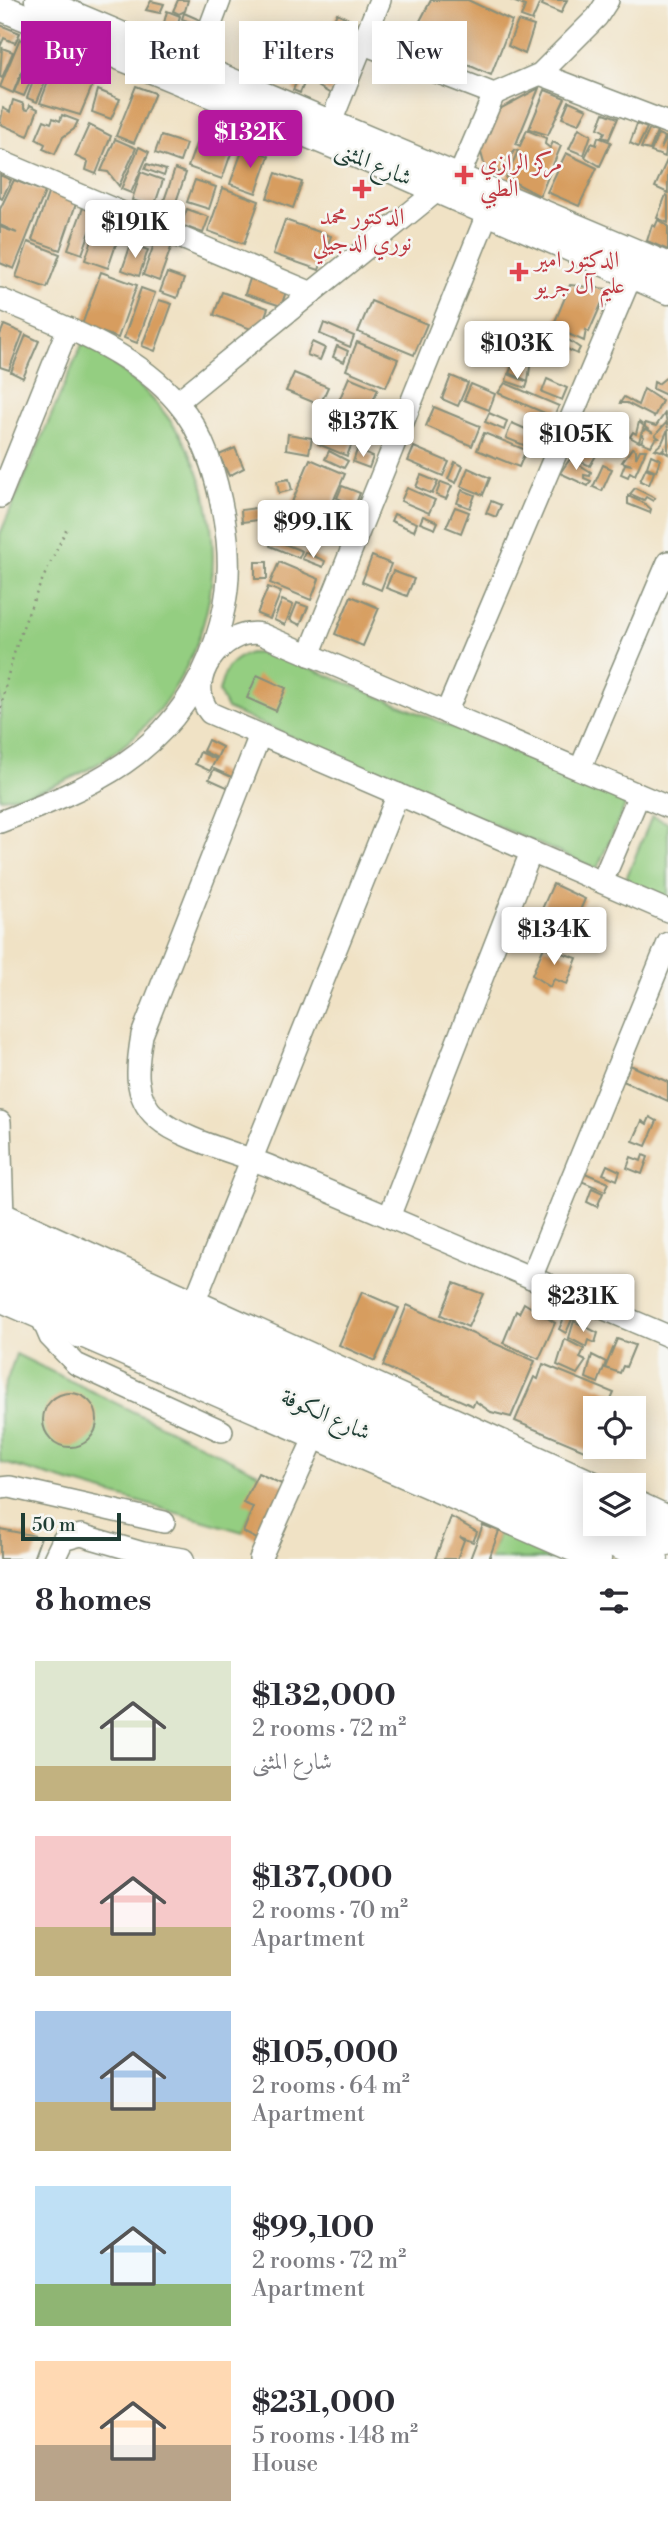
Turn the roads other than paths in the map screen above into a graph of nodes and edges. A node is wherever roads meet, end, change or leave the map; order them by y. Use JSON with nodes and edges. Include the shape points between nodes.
{"nodes":[{"id":1,"x":38,"y":0,"type":"edge"},
{"id":2,"x":220,"y":0,"type":"edge"},
{"id":3,"x":380,"y":0,"type":"edge"},
{"id":4,"x":608,"y":0,"type":"edge"},
{"id":5,"x":0,"y":7,"type":"edge"},
{"id":6,"x":212,"y":21,"type":"edge"},
{"id":7,"x":125,"y":37,"type":"edge"},
{"id":8,"x":361,"y":43,"type":"junction"},
{"id":9,"x":540,"y":74,"type":"junction"},
{"id":10,"x":225,"y":78,"type":"edge"},
{"id":11,"x":494,"y":94,"type":"junction"},
{"id":12,"x":331,"y":122,"type":"junction"},
{"id":13,"x":668,"y":123,"type":"edge"},
{"id":14,"x":370,"y":150,"type":"junction"},
{"id":15,"x":0,"y":161,"type":"edge"},
{"id":16,"x":448,"y":183,"type":"junction"},
{"id":17,"x":488,"y":212,"type":"junction"},
{"id":18,"x":668,"y":266,"type":"edge"},
{"id":19,"x":632,"y":274,"type":"junction"},
{"id":20,"x":668,"y":291,"type":"edge"},
{"id":21,"x":312,"y":293,"type":"junction"},
{"id":22,"x":0,"y":299,"type":"edge"},
{"id":23,"x":68,"y":328,"type":"junction"},
{"id":24,"x":177,"y":402,"type":"junction"},
{"id":25,"x":1,"y":490,"type":"edge"},
{"id":26,"x":668,"y":562,"type":"edge"},
{"id":27,"x":309,"y":654,"type":"junction"},
{"id":28,"x":205,"y":667,"type":"junction"},
{"id":29,"x":446,"y":713,"type":"junction"},
{"id":30,"x":260,"y":735,"type":"junction"},
{"id":31,"x":580,"y":769,"type":"junction"},
{"id":32,"x":398,"y":794,"type":"junction"},
{"id":33,"x":639,"y":795,"type":"junction"},
{"id":34,"x":668,"y":807,"type":"edge"},
{"id":35,"x":0,"y":822,"type":"edge"},
{"id":36,"x":531,"y":852,"type":"junction"},
{"id":37,"x":602,"y":882,"type":"junction"},
{"id":38,"x":668,"y":911,"type":"edge"},
{"id":39,"x":668,"y":943,"type":"edge"},
{"id":40,"x":0,"y":1122,"type":"edge"},
{"id":41,"x":254,"y":1159,"type":"junction"},
{"id":42,"x":389,"y":1217,"type":"junction"},
{"id":43,"x":1,"y":1224,"type":"edge"},
{"id":44,"x":0,"y":1270,"type":"edge"},
{"id":45,"x":531,"y":1278,"type":"junction"},
{"id":46,"x":148,"y":1282,"type":"junction"},
{"id":47,"x":99,"y":1285,"type":"junction"},
{"id":48,"x":0,"y":1298,"type":"edge"},
{"id":49,"x":194,"y":1303,"type":"junction"},
{"id":50,"x":46,"y":1304,"type":"junction"},
{"id":51,"x":666,"y":1331,"type":"edge"},
{"id":52,"x":81,"y":1333,"type":"joint"},
{"id":53,"x":222,"y":1431,"type":"dead end"},
{"id":54,"x":316,"y":1434,"type":"junction"},
{"id":55,"x":583,"y":1480,"type":"edge"},
{"id":56,"x":0,"y":1488,"type":"edge"},
{"id":57,"x":583,"y":1502,"type":"edge"},
{"id":58,"x":646,"y":1509,"type":"edge"},
{"id":59,"x":668,"y":1519,"type":"edge"},
{"id":60,"x":164,"y":1522,"type":"dead end"},
{"id":61,"x":646,"y":1530,"type":"edge"},
{"id":62,"x":668,"y":1540,"type":"edge"},
{"id":63,"x":54,"y":1559,"type":"edge"},
{"id":64,"x":183,"y":1559,"type":"edge"},
{"id":65,"x":260,"y":1559,"type":"edge"},
{"id":66,"x":598,"y":1559,"type":"edge"},
{"id":67,"x":653,"y":1559,"type":"edge"}],
"edges":[{"from":1,"to":7,"type":"main road","name":"شارع المثنى"},
{"from":2,"to":6,"type":"street"},
{"from":3,"to":8,"type":"street"},
{"from":4,"to":9,"type":"street"},
{"from":5,"to":14,"type":"main road","name":"شارع المثنى"},
{"from":8,"to":11,"type":"street"},
{"from":8,"to":12,"type":"street"},
{"from":9,"to":11,"type":"street"},
{"from":9,"to":13,"type":"street"},
{"from":10,"to":12,"type":"main road","name":"شارع المثنى"},
{"from":11,"to":16,"type":"street"},
{"from":12,"to":14,"type":"main road","name":"شارع المثنى"},
{"from":14,"to":16,"type":"main road","name":"شارع المثنى"},
{"from":15,"to":21,"type":"street"},
{"from":16,"to":17,"type":"main road","name":"شارع المثنى"},
{"from":16,"to":18,"type":"main road","name":"شارع المثنى"},
{"from":16,"to":21,"type":"street"},
{"from":17,"to":19,"type":"main road","name":"شارع المثنى"},
{"from":17,"to":27,"type":"street"},
{"from":19,"to":20,"type":"main road","name":"شارع المثنى"},
{"from":19,"to":29,"type":"street"},
{"from":21,"to":24,"type":"street"},
{"from":22,"to":23,"type":"street"},
{"from":23,"to":24,"type":"street","via":[[132,363]]},
{"from":23,"to":25,"type":"street"},
{"from":24,"to":28,"type":"street","via":[[203,443],[218,483],[230,550],[227,595]]},
{"from":26,"to":31,"type":"street"},
{"from":27,"to":28,"type":"street","via":[[249,632],[229,640]]},
{"from":27,"to":29,"type":"street"},
{"from":28,"to":30,"type":"street","via":[[203,705],[222,719]]},
{"from":28,"to":35,"type":"street","via":[[179,714],[134,757],[73,793]]},
{"from":29,"to":31,"type":"street"},
{"from":30,"to":32,"type":"street"},
{"from":30,"to":41,"type":"street","via":[[142,1035],[137,1062],[138,1088],[157,1118],[172,1129]]},
{"from":31,"to":33,"type":"street"},
{"from":32,"to":36,"type":"street"},
{"from":32,"to":41,"type":"street"},
{"from":33,"to":34,"type":"street"},
{"from":33,"to":37,"type":"street"},
{"from":36,"to":37,"type":"street"},
{"from":36,"to":42,"type":"street"},
{"from":37,"to":38,"type":"street"},
{"from":39,"to":45,"type":"street"},
{"from":40,"to":43,"type":"street"},
{"from":41,"to":42,"type":"street"},
{"from":41,"to":49,"type":"street"},
{"from":42,"to":45,"type":"street"},
{"from":43,"to":46,"type":"main road"},
{"from":43,"to":47,"type":"highway","name":"شارع الكوفة"},
{"from":44,"to":50,"type":"highway","name":"شارع الكوفة"},
{"from":45,"to":51,"type":"street"},
{"from":46,"to":47,"type":"highway"},
{"from":46,"to":49,"type":"main road"},
{"from":47,"to":57,"type":"highway","name":"شارع الكوفة"},
{"from":48,"to":50,"type":"main road"},
{"from":49,"to":55,"type":"main road"},
{"from":50,"to":52,"type":"highway"},
{"from":50,"to":53,"type":"street","via":[[50,1337],[76,1364]]},
{"from":50,"to":67,"type":"highway","name":"شارع الكوفة"},
{"from":52,"to":54,"type":"main road"},
{"from":54,"to":65,"type":"street"},
{"from":54,"to":66,"type":"main road"},
{"from":56,"to":60,"type":"street"},
{"from":58,"to":59,"type":"main road"},
{"from":61,"to":62,"type":"highway"},
{"from":63,"to":64,"type":"street","via":[[59,1545],[75,1535]]}]}
